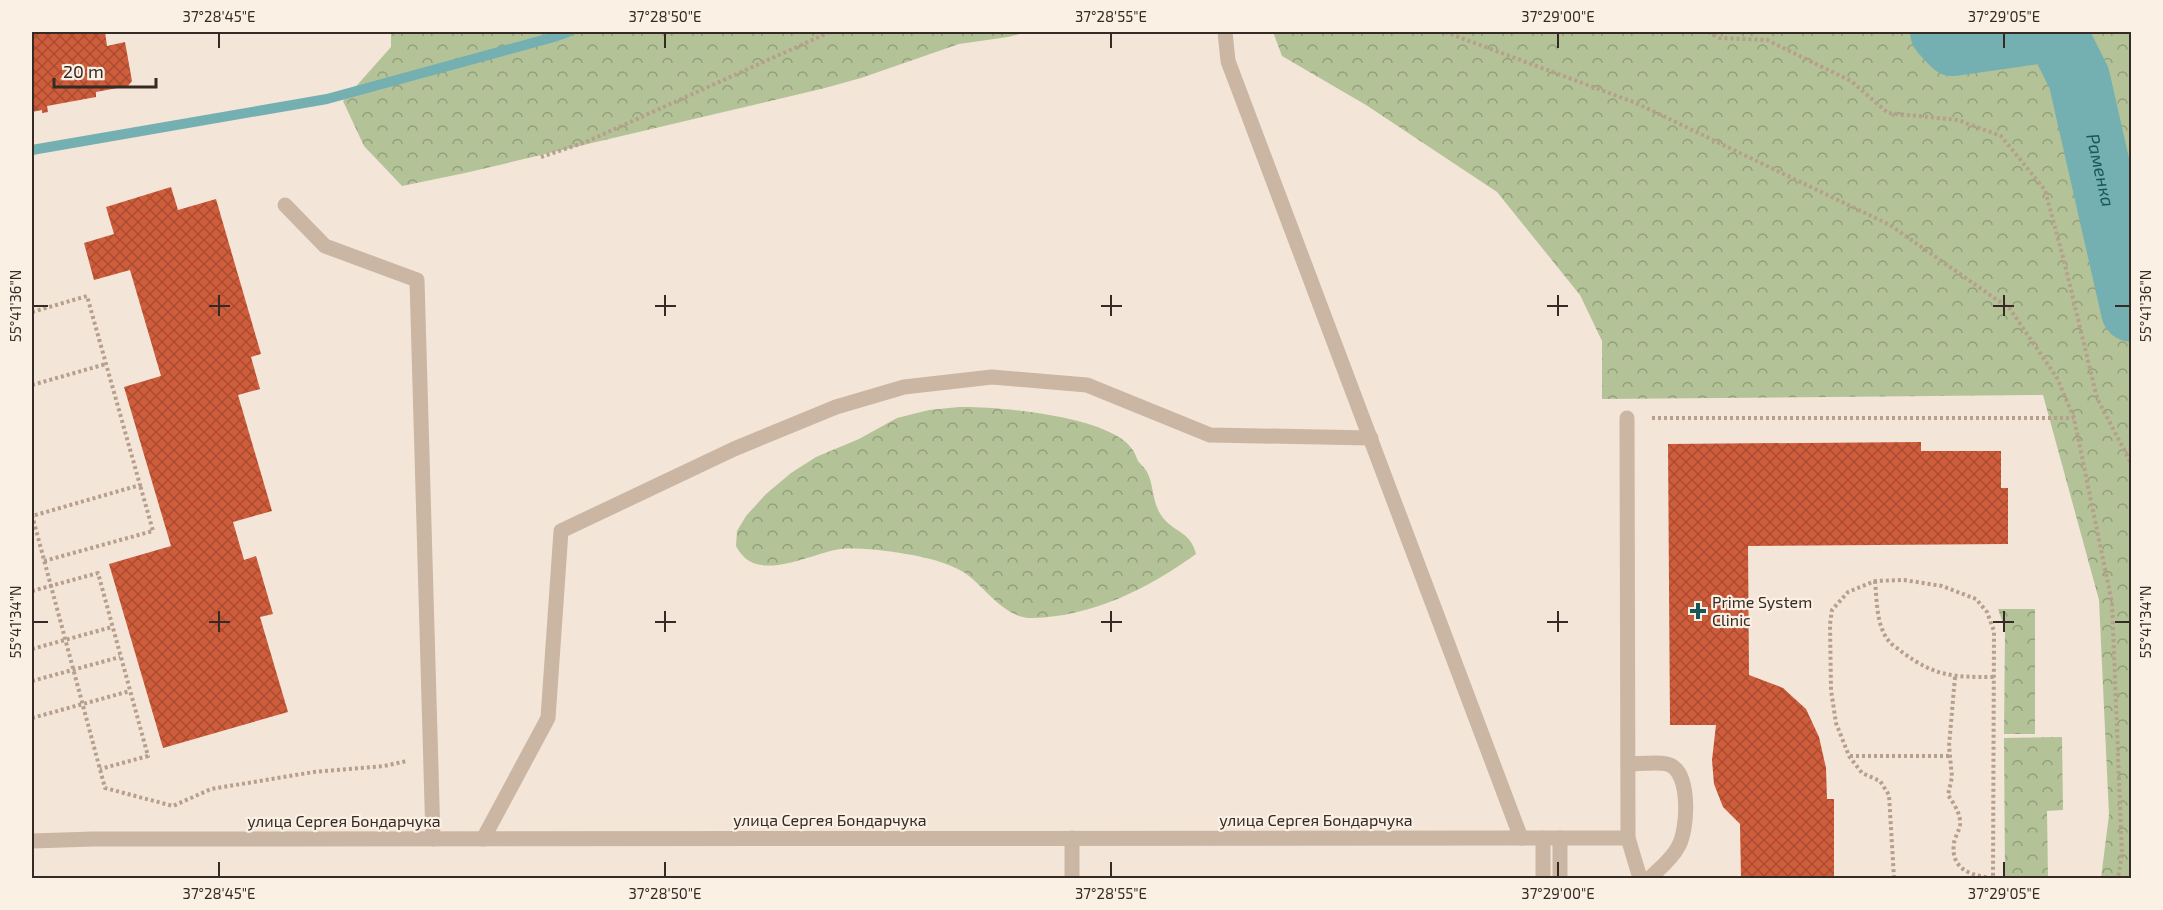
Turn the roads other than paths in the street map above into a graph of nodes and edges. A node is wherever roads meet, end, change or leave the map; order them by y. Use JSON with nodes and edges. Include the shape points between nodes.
{"nodes":[{"id":1,"x":1225,"y":32,"type":"edge"},
{"id":2,"x":285,"y":205,"type":"dead end"},
{"id":3,"x":1627,"y":418,"type":"road end"},
{"id":4,"x":1371,"y":438,"type":"junction"},
{"id":5,"x":1628,"y":764,"type":"junction"},
{"id":6,"x":1072,"y":838,"type":"junction"},
{"id":7,"x":1521,"y":838,"type":"junction"},
{"id":8,"x":1543,"y":838,"type":"junction"},
{"id":9,"x":1560,"y":838,"type":"junction"},
{"id":10,"x":1628,"y":838,"type":"junction"},
{"id":11,"x":433,"y":839,"type":"junction"},
{"id":12,"x":483,"y":839,"type":"junction"},
{"id":13,"x":32,"y":841,"type":"edge"},
{"id":14,"x":1072,"y":879,"type":"edge"},
{"id":15,"x":1543,"y":879,"type":"edge"},
{"id":16,"x":1560,"y":879,"type":"edge"},
{"id":17,"x":1640,"y":879,"type":"edge"},
{"id":18,"x":1650,"y":879,"type":"edge"}],
"edges":[{"from":1,"to":4,"type":"street","via":[[1228,61]]},
{"from":2,"to":11,"type":"street","via":[[325,246],[417,280]]},
{"from":3,"to":5,"type":"street"},
{"from":4,"to":7,"type":"street"},
{"from":4,"to":12,"type":"street","via":[[1210,435],[1087,385],[992,377],[904,387],[836,407],[734,449],[561,531],[548,718]]},
{"from":5,"to":10,"type":"street"},
{"from":5,"to":18,"type":"street","via":[[1669,764],[1679,771],[1685,787],[1685,834],[1678,849]]},
{"from":6,"to":7,"type":"street","name":"улица Сергея Бондарчука"},
{"from":6,"to":12,"type":"street","name":"улица Сергея Бондарчука"},
{"from":6,"to":14,"type":"street"},
{"from":7,"to":8,"type":"street","name":"улица Сергея Бондарчука"},
{"from":8,"to":9,"type":"street","name":"улица Сергея Бондарчука"},
{"from":8,"to":15,"type":"street"},
{"from":9,"to":10,"type":"street","name":"улица Сергея Бондарчука"},
{"from":9,"to":16,"type":"street"},
{"from":10,"to":17,"type":"street"},
{"from":11,"to":12,"type":"street","name":"улица Сергея Бондарчука"},
{"from":11,"to":13,"type":"street","name":"улица Сергея Бондарчука"}]}
